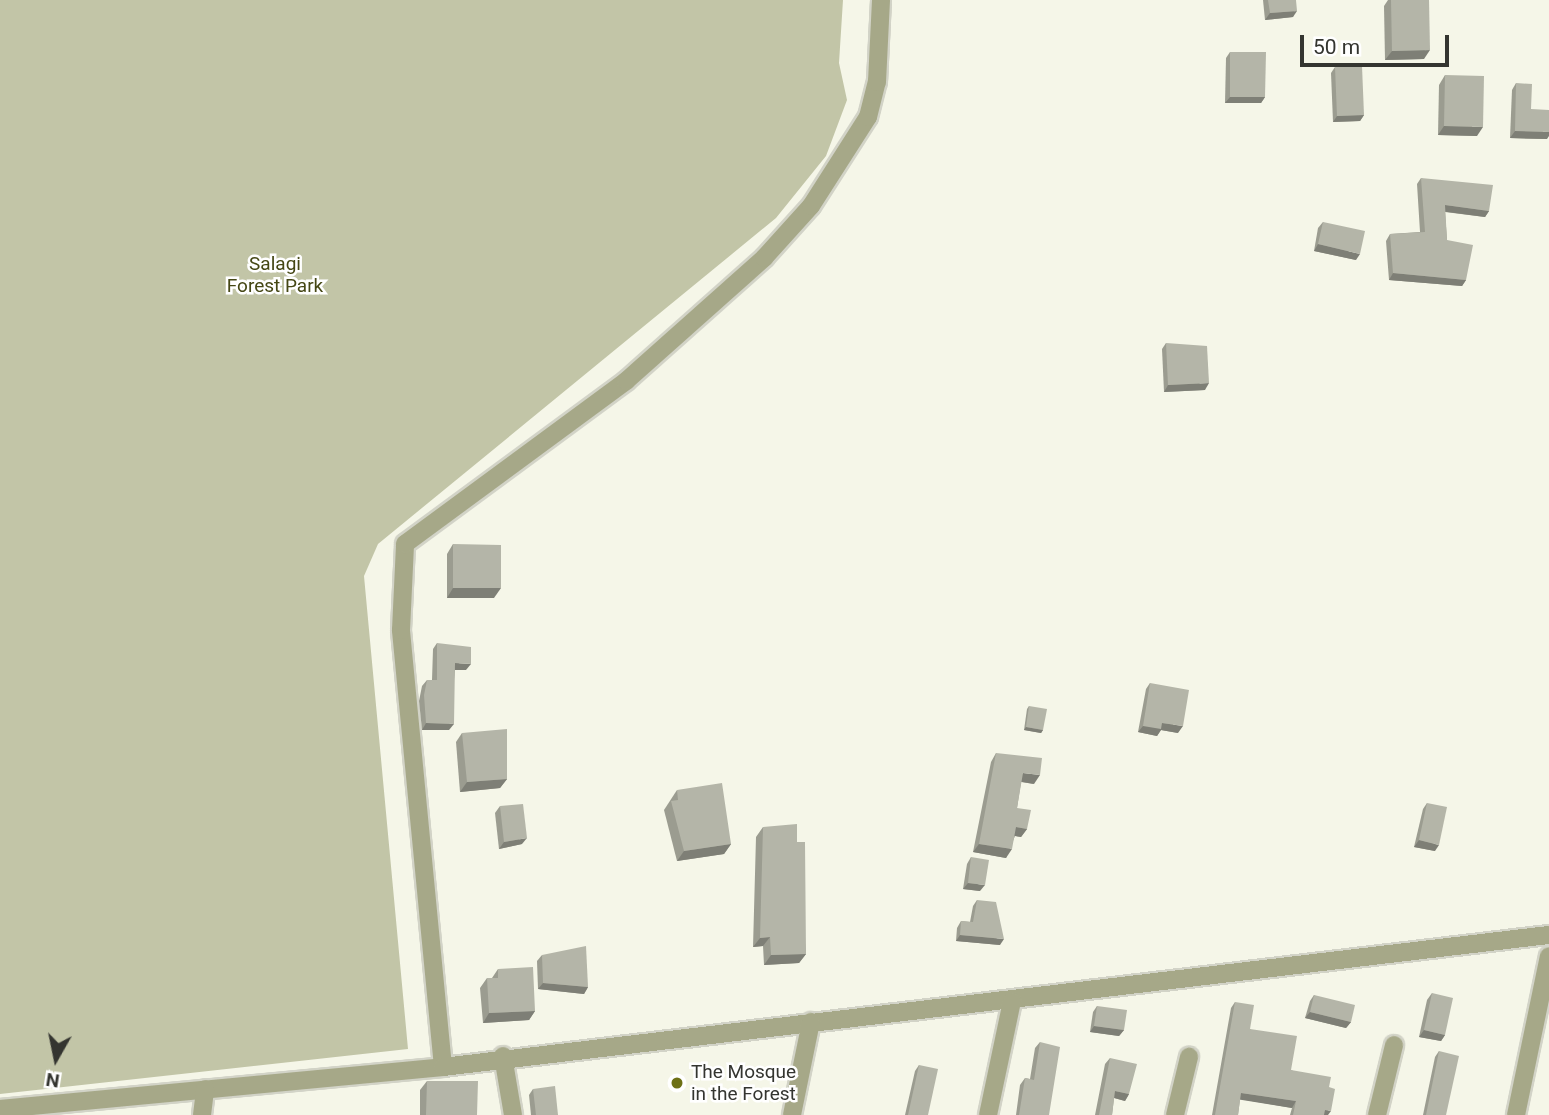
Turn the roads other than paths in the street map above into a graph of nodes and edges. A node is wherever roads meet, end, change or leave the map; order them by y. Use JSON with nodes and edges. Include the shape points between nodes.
{"nodes":[{"id":1,"x":881,"y":0,"type":"edge"},
{"id":2,"x":1549,"y":935,"type":"edge"},
{"id":3,"x":1549,"y":956,"type":"edge"},
{"id":4,"x":1012,"y":1001,"type":"junction"},
{"id":5,"x":811,"y":1022,"type":"junction"},
{"id":6,"x":1394,"y":1045,"type":"dead end"},
{"id":7,"x":503,"y":1056,"type":"junction"},
{"id":8,"x":1189,"y":1057,"type":"dead end"},
{"id":9,"x":443,"y":1067,"type":"junction"},
{"id":10,"x":205,"y":1089,"type":"junction"},
{"id":11,"x":0,"y":1109,"type":"edge"},
{"id":12,"x":202,"y":1115,"type":"edge"},
{"id":13,"x":513,"y":1115,"type":"edge"},
{"id":14,"x":792,"y":1115,"type":"edge"},
{"id":15,"x":988,"y":1115,"type":"edge"},
{"id":16,"x":1175,"y":1115,"type":"edge"},
{"id":17,"x":1377,"y":1115,"type":"edge"},
{"id":18,"x":1516,"y":1115,"type":"edge"}],
"edges":[{"from":1,"to":9,"type":"street","via":[[877,82],[868,117],[811,206],[764,258],[626,381],[405,544],[401,630]]},
{"from":2,"to":4,"type":"street"},
{"from":3,"to":18,"type":"street"},
{"from":4,"to":5,"type":"street"},
{"from":4,"to":15,"type":"street"},
{"from":5,"to":7,"type":"street"},
{"from":5,"to":14,"type":"street"},
{"from":6,"to":17,"type":"street"},
{"from":7,"to":9,"type":"street"},
{"from":7,"to":13,"type":"street"},
{"from":8,"to":16,"type":"street"},
{"from":9,"to":10,"type":"street"},
{"from":10,"to":11,"type":"street"},
{"from":10,"to":12,"type":"street"}]}
